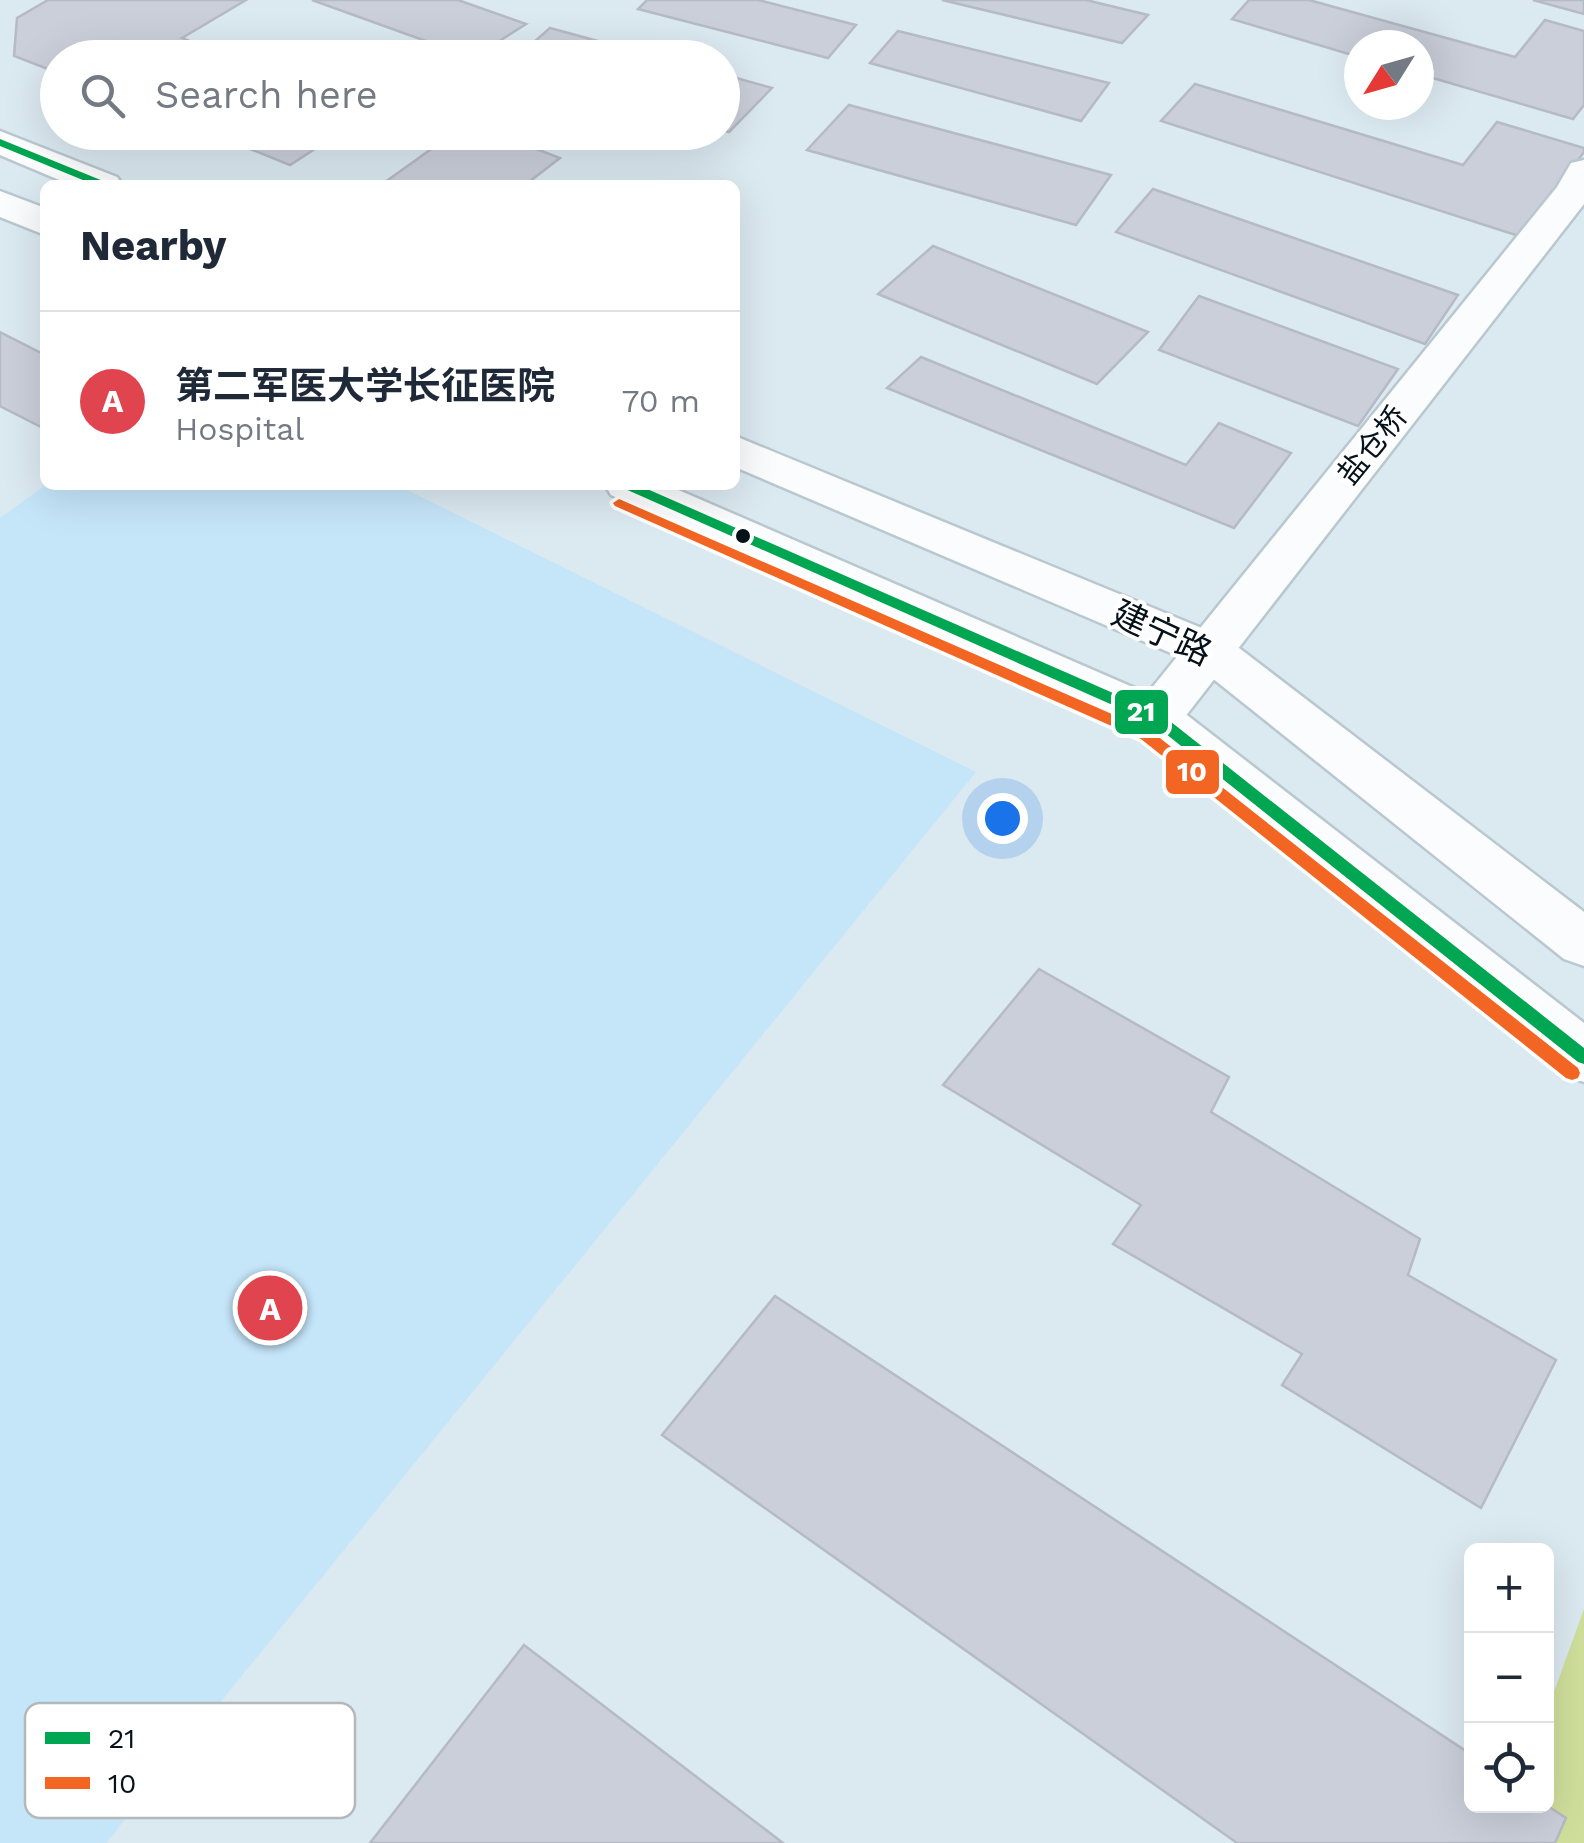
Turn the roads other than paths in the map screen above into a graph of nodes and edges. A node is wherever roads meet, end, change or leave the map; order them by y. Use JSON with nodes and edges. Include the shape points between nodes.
{"nodes":[{"id":1,"x":0,"y":142,"type":"edge"},
{"id":2,"x":1584,"y":171,"type":"edge"},
{"id":3,"x":92,"y":180,"type":"edge"},
{"id":4,"x":0,"y":202,"type":"edge"},
{"id":5,"x":40,"y":220,"type":"edge"},
{"id":6,"x":740,"y":452,"type":"edge"},
{"id":7,"x":639,"y":490,"type":"edge"},
{"id":8,"x":1209,"y":650,"type":"junction"},
{"id":9,"x":1156,"y":718,"type":"junction"},
{"id":10,"x":1584,"y":943,"type":"edge"},
{"id":11,"x":1584,"y":1058,"type":"edge"}],
"edges":[{"from":1,"to":3,"type":"main road"},
{"from":2,"to":8,"type":"main road","name":"盐仓桥"},
{"from":4,"to":5,"type":"main road"},
{"from":6,"to":8,"type":"main road","name":"建宁路"},
{"from":7,"to":9,"type":"main road"},
{"from":8,"to":9,"type":"main road","name":"盐仓桥"},
{"from":8,"to":10,"type":"main road","name":"建宁路"},
{"from":9,"to":11,"type":"main road"}]}
